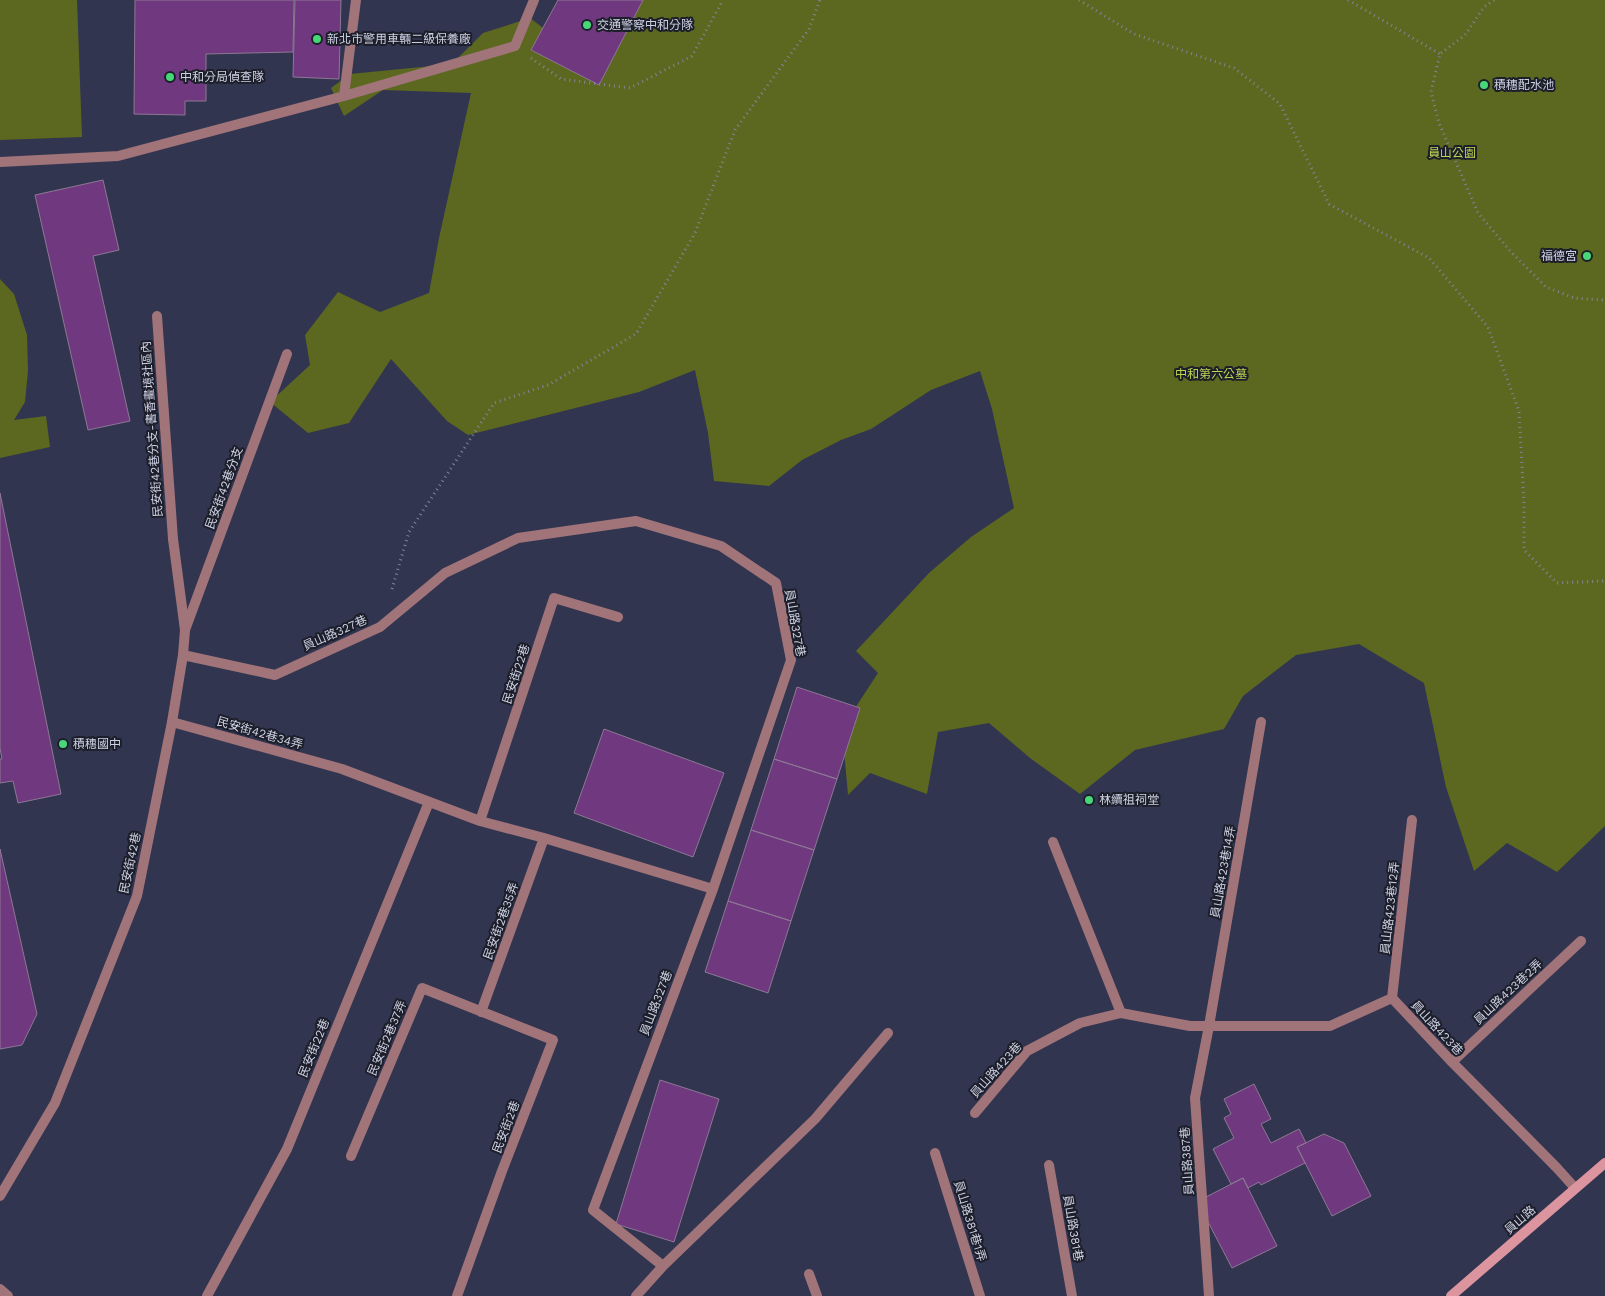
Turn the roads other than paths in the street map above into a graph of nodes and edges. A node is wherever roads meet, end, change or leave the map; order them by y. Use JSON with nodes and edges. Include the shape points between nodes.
{"nodes":[{"id":1,"x":356,"y":0,"type":"edge"},
{"id":2,"x":534,"y":0,"type":"edge"},
{"id":3,"x":344,"y":96,"type":"junction"},
{"id":4,"x":0,"y":162,"type":"edge"},
{"id":5,"x":157,"y":316,"type":"dead end"},
{"id":6,"x":287,"y":354,"type":"dead end"},
{"id":7,"x":173,"y":539,"type":"joint"},
{"id":8,"x":618,"y":617,"type":"dead end"},
{"id":9,"x":185,"y":630,"type":"junction"},
{"id":10,"x":183,"y":655,"type":"junction"},
{"id":11,"x":172,"y":722,"type":"junction"},
{"id":12,"x":1262,"y":722,"type":"dead end"},
{"id":13,"x":429,"y":802,"type":"junction"},
{"id":14,"x":1412,"y":820,"type":"dead end"},
{"id":15,"x":480,"y":821,"type":"junction"},
{"id":16,"x":544,"y":838,"type":"junction"},
{"id":17,"x":1052,"y":842,"type":"dead end"},
{"id":18,"x":713,"y":889,"type":"junction"},
{"id":19,"x":1581,"y":941,"type":"dead end"},
{"id":20,"x":1392,"y":998,"type":"junction"},
{"id":21,"x":481,"y":1012,"type":"junction"},
{"id":22,"x":1121,"y":1013,"type":"junction"},
{"id":23,"x":1209,"y":1026,"type":"junction"},
{"id":24,"x":888,"y":1033,"type":"dead end"},
{"id":25,"x":1452,"y":1062,"type":"junction"},
{"id":26,"x":975,"y":1113,"type":"dead end"},
{"id":27,"x":935,"y":1153,"type":"dead end"},
{"id":28,"x":351,"y":1156,"type":"dead end"},
{"id":29,"x":1605,"y":1163,"type":"edge"},
{"id":30,"x":1049,"y":1165,"type":"dead end"},
{"id":31,"x":1575,"y":1188,"type":"junction"},
{"id":32,"x":0,"y":1196,"type":"edge"},
{"id":33,"x":663,"y":1266,"type":"junction"},
{"id":34,"x":809,"y":1274,"type":"dead end"},
{"id":35,"x":0,"y":1289,"type":"edge"},
{"id":36,"x":8,"y":1296,"type":"edge"},
{"id":37,"x":207,"y":1296,"type":"edge"},
{"id":38,"x":457,"y":1296,"type":"edge"},
{"id":39,"x":636,"y":1296,"type":"edge"},
{"id":40,"x":817,"y":1296,"type":"edge"},
{"id":41,"x":980,"y":1296,"type":"edge"},
{"id":42,"x":1072,"y":1296,"type":"edge"},
{"id":43,"x":1208,"y":1296,"type":"edge"},
{"id":44,"x":1451,"y":1296,"type":"edge"}],
"edges":[{"from":1,"to":3,"type":"street"},
{"from":2,"to":3,"type":"street","via":[[515,46]]},
{"from":3,"to":4,"type":"street","via":[[118,156]]},
{"from":5,"to":7,"type":"street","name":"民安街42巷分支-書香畫境社區內"},
{"from":6,"to":9,"type":"street","name":"民安街42巷分支"},
{"from":7,"to":9,"type":"street","name":"民安街42巷"},
{"from":8,"to":15,"type":"street","name":"民安街22巷","via":[[554,598]]},
{"from":9,"to":10,"type":"street","name":"民安街42巷"},
{"from":10,"to":11,"type":"street","name":"民安街42巷"},
{"from":10,"to":18,"type":"street","name":"員山路327巷","via":[[274,675],[380,627],[444,573],[518,538],[636,521],[721,546],[776,583],[791,660]]},
{"from":11,"to":13,"type":"street","name":"民安街42巷34弄","via":[[342,769]]},
{"from":11,"to":32,"type":"street","name":"民安街42巷","via":[[137,896],[54,1104]]},
{"from":12,"to":23,"type":"street","name":"員山路423巷14弄"},
{"from":13,"to":15,"type":"street","name":"民安街42巷34弄"},
{"from":13,"to":37,"type":"street","name":"民安街22巷","via":[[287,1149]]},
{"from":14,"to":20,"type":"street","name":"員山路423巷12弄"},
{"from":15,"to":16,"type":"street","name":"民安街42巷34弄"},
{"from":16,"to":18,"type":"street","name":"民安街42巷34弄"},
{"from":16,"to":21,"type":"street","name":"民安街2巷35弄"},
{"from":17,"to":22,"type":"street"},
{"from":18,"to":33,"type":"street","name":"員山路327巷","via":[[593,1210]]},
{"from":19,"to":25,"type":"street","name":"員山路423巷2弄"},
{"from":20,"to":23,"type":"street","name":"員山路423巷","via":[[1330,1026]]},
{"from":20,"to":25,"type":"street","name":"員山路423巷"},
{"from":21,"to":28,"type":"street","name":"民安街2巷37弄","via":[[422,988]]},
{"from":21,"to":38,"type":"street","name":"民安街2巷","via":[[553,1040]]},
{"from":22,"to":23,"type":"street","name":"員山路423巷","via":[[1190,1026]]},
{"from":22,"to":26,"type":"street","name":"員山路423巷","via":[[1080,1023],[1027,1051]]},
{"from":23,"to":43,"type":"street","name":"員山路387巷","via":[[1195,1098]]},
{"from":24,"to":33,"type":"street","via":[[815,1119]]},
{"from":25,"to":31,"type":"street","name":"員山路423巷"},
{"from":27,"to":41,"type":"street","name":"員山路381巷1弄"},
{"from":29,"to":31,"type":"street","name":"員山路"},
{"from":30,"to":42,"type":"street","name":"員山路381巷"},
{"from":31,"to":44,"type":"street","name":"員山路"},
{"from":33,"to":39,"type":"street"},
{"from":34,"to":40,"type":"street"},
{"from":35,"to":36,"type":"street"}]}
